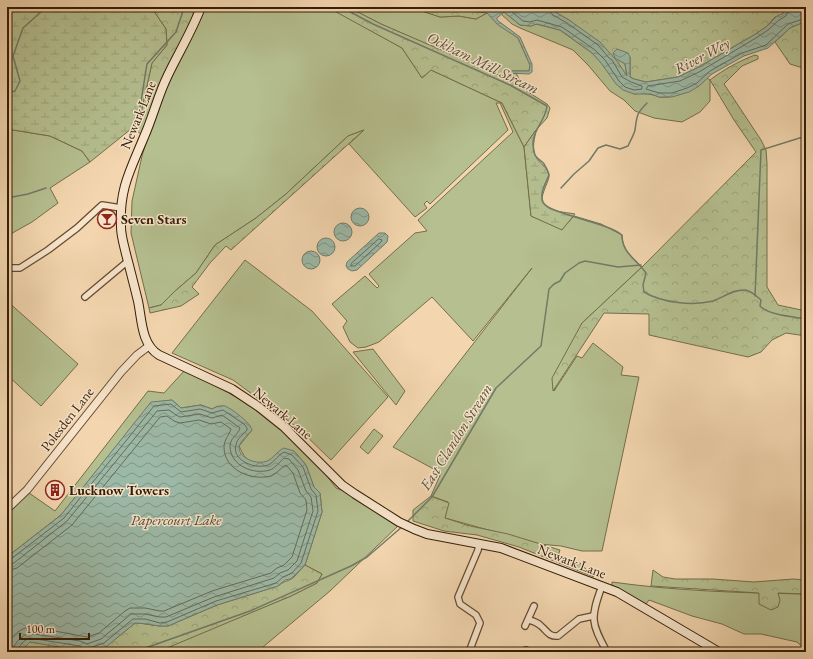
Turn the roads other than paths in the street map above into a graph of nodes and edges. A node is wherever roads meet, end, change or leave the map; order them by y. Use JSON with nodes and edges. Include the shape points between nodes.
{"nodes":[{"id":1,"x":201,"y":7,"type":"edge"},
{"id":2,"x":121,"y":208,"type":"junction"},
{"id":3,"x":128,"y":261,"type":"junction"},
{"id":4,"x":7,"y":268,"type":"edge"},
{"id":5,"x":85,"y":297,"type":"dead end"},
{"id":6,"x":149,"y":346,"type":"junction"},
{"id":7,"x":7,"y":509,"type":"edge"},
{"id":8,"x":479,"y":542,"type":"junction"},
{"id":9,"x":602,"y":586,"type":"junction"},
{"id":10,"x":534,"y":606,"type":"dead end"},
{"id":11,"x":593,"y":616,"type":"junction"},
{"id":12,"x":529,"y":620,"type":"junction"},
{"id":13,"x":525,"y":626,"type":"dead end"},
{"id":14,"x":469,"y":652,"type":"edge"},
{"id":15,"x":607,"y":652,"type":"edge"},
{"id":16,"x":719,"y":652,"type":"edge"}],
"edges":[{"from":1,"to":2,"type":"main road","name":"Newark Lane","via":[[185,45],[168,75],[127,176]]},
{"from":2,"to":3,"type":"main road","name":"Newark Lane","via":[[121,229]]},
{"from":2,"to":4,"type":"street","via":[[102,205],[48,250],[20,268]]},
{"from":3,"to":5,"type":"street"},
{"from":3,"to":6,"type":"main road","name":"Newark Lane"},
{"from":6,"to":7,"type":"street","name":"Polesden Lane","via":[[121,372],[27,490]]},
{"from":6,"to":8,"type":"main road","name":"Newark Lane","via":[[159,355],[232,389],[259,407],[289,432],[342,485],[399,522],[421,532]]},
{"from":8,"to":9,"type":"main road","name":"Newark Lane","via":[[512,551]]},
{"from":8,"to":14,"type":"street","via":[[458,597],[460,604],[476,615],[480,622]]},
{"from":9,"to":11,"type":"street"},
{"from":9,"to":16,"type":"main road","name":"Newark Lane","via":[[617,592]]},
{"from":10,"to":12,"type":"street"},
{"from":11,"to":12,"type":"street","via":[[579,619],[558,636],[549,634]]},
{"from":11,"to":15,"type":"street","via":[[596,633]]},
{"from":12,"to":13,"type":"street"}]}
